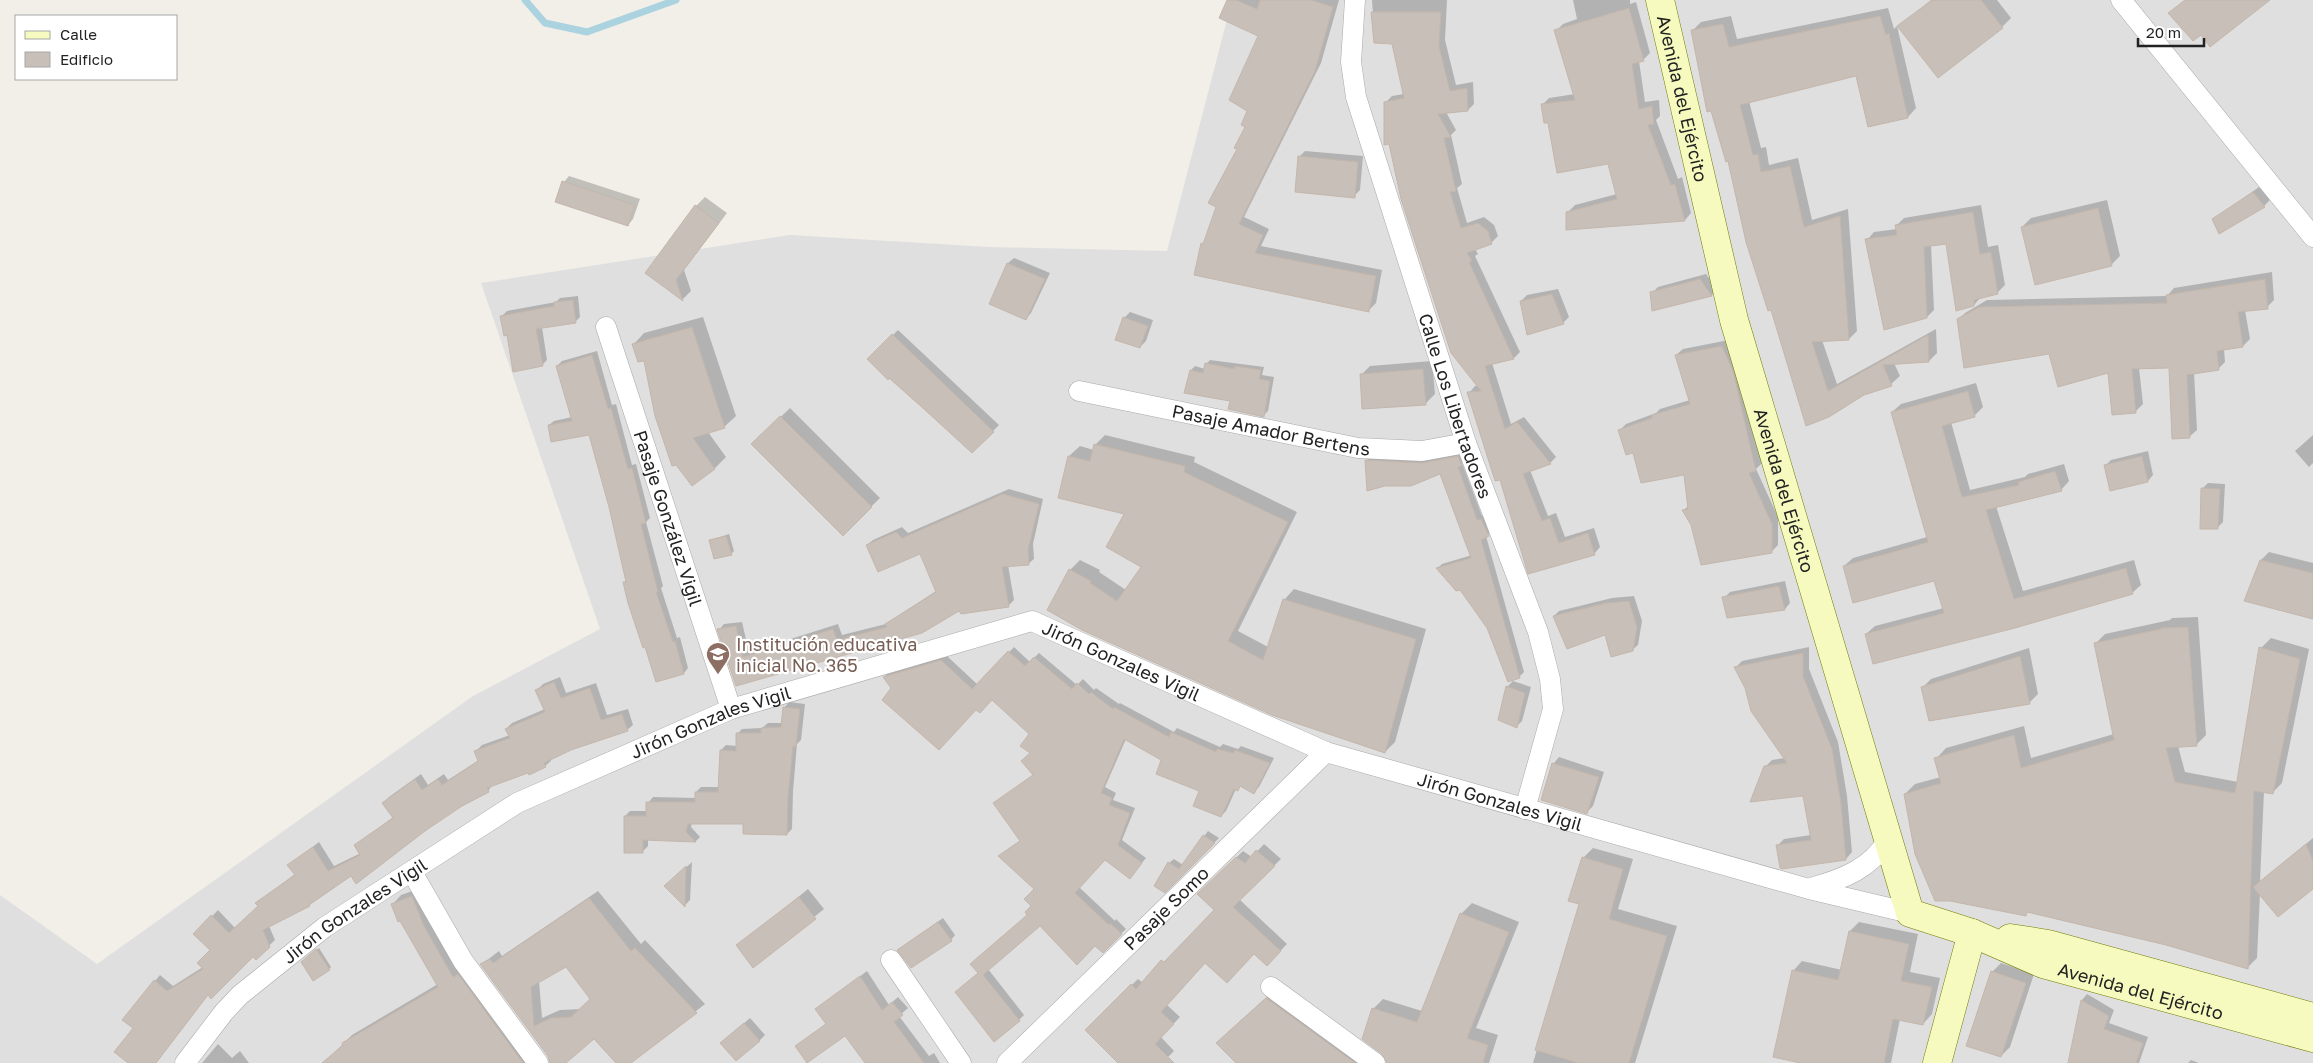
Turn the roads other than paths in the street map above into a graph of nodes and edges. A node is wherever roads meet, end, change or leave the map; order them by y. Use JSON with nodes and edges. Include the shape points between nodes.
{"nodes":[{"id":1,"x":1355,"y":0,"type":"edge"},
{"id":2,"x":1660,"y":0,"type":"edge"},
{"id":3,"x":2121,"y":0,"type":"edge"},
{"id":4,"x":2313,"y":237,"type":"edge"},
{"id":5,"x":606,"y":327,"type":"dead end"},
{"id":6,"x":1079,"y":391,"type":"dead end"},
{"id":7,"x":1466,"y":443,"type":"junction"},
{"id":8,"x":731,"y":709,"type":"junction"},
{"id":9,"x":1326,"y":752,"type":"junction"},
{"id":10,"x":1525,"y":809,"type":"junction"},
{"id":11,"x":1888,"y":840,"type":"junction"},
{"id":12,"x":412,"y":872,"type":"junction"},
{"id":13,"x":1809,"y":889,"type":"junction"},
{"id":14,"x":1910,"y":913,"type":"junction"},
{"id":15,"x":1972,"y":933,"type":"junction"},
{"id":16,"x":891,"y":960,"type":"dead end"},
{"id":17,"x":1271,"y":987,"type":"dead end"},
{"id":18,"x":2313,"y":1016,"type":"edge"},
{"id":19,"x":2313,"y":1038,"type":"edge"},
{"id":20,"x":185,"y":1063,"type":"edge"},
{"id":21,"x":538,"y":1063,"type":"edge"},
{"id":22,"x":961,"y":1063,"type":"edge"},
{"id":23,"x":1007,"y":1063,"type":"edge"},
{"id":24,"x":1375,"y":1063,"type":"edge"},
{"id":25,"x":1937,"y":1063,"type":"edge"}],
"edges":[{"from":1,"to":7,"type":"street","name":"Calle Los Libertadores","via":[[1351,62],[1356,97]]},
{"from":2,"to":11,"type":"main road","name":"Avenida del Ejército","via":[[1734,320]]},
{"from":3,"to":4,"type":"street"},
{"from":5,"to":8,"type":"street","name":"Pasaje González Vigil"},
{"from":6,"to":7,"type":"street","name":"Pasaje Amador Bertens","via":[[1358,448],[1422,451]]},
{"from":7,"to":10,"type":"street","name":"Calle Los Libertadores","via":[[1538,632],[1550,679],[1553,709]]},
{"from":8,"to":9,"type":"street","name":"Jirón Gonzales Vigil","via":[[1032,621]]},
{"from":8,"to":12,"type":"street","name":"Jirón Gonzales Vigil","via":[[517,803]]},
{"from":9,"to":10,"type":"street","name":"Jirón Gonzales Vigil"},
{"from":9,"to":23,"type":"street","name":"Pasaje Somo"},
{"from":10,"to":13,"type":"street","name":"Jirón Gonzales Vigil"},
{"from":11,"to":13,"type":"street","via":[[1879,855],[1850,876]]},
{"from":11,"to":14,"type":"main road","name":"Avenida del Ejército"},
{"from":12,"to":20,"type":"street","name":"Jirón Gonzales Vigil","via":[[325,927],[240,995]]},
{"from":12,"to":21,"type":"street","via":[[463,960]]},
{"from":13,"to":14,"type":"street","name":"Jirón Gonzales Vigil"},
{"from":14,"to":15,"type":"main road","name":"Avenida del Ejército"},
{"from":15,"to":18,"type":"main road","name":"Avenida del Ejército","via":[[2048,944]]},
{"from":15,"to":19,"type":"main road","name":"Avenida del Ejército","via":[[2043,964]]},
{"from":15,"to":25,"type":"main road"},
{"from":16,"to":22,"type":"street"},
{"from":17,"to":24,"type":"street"}]}
